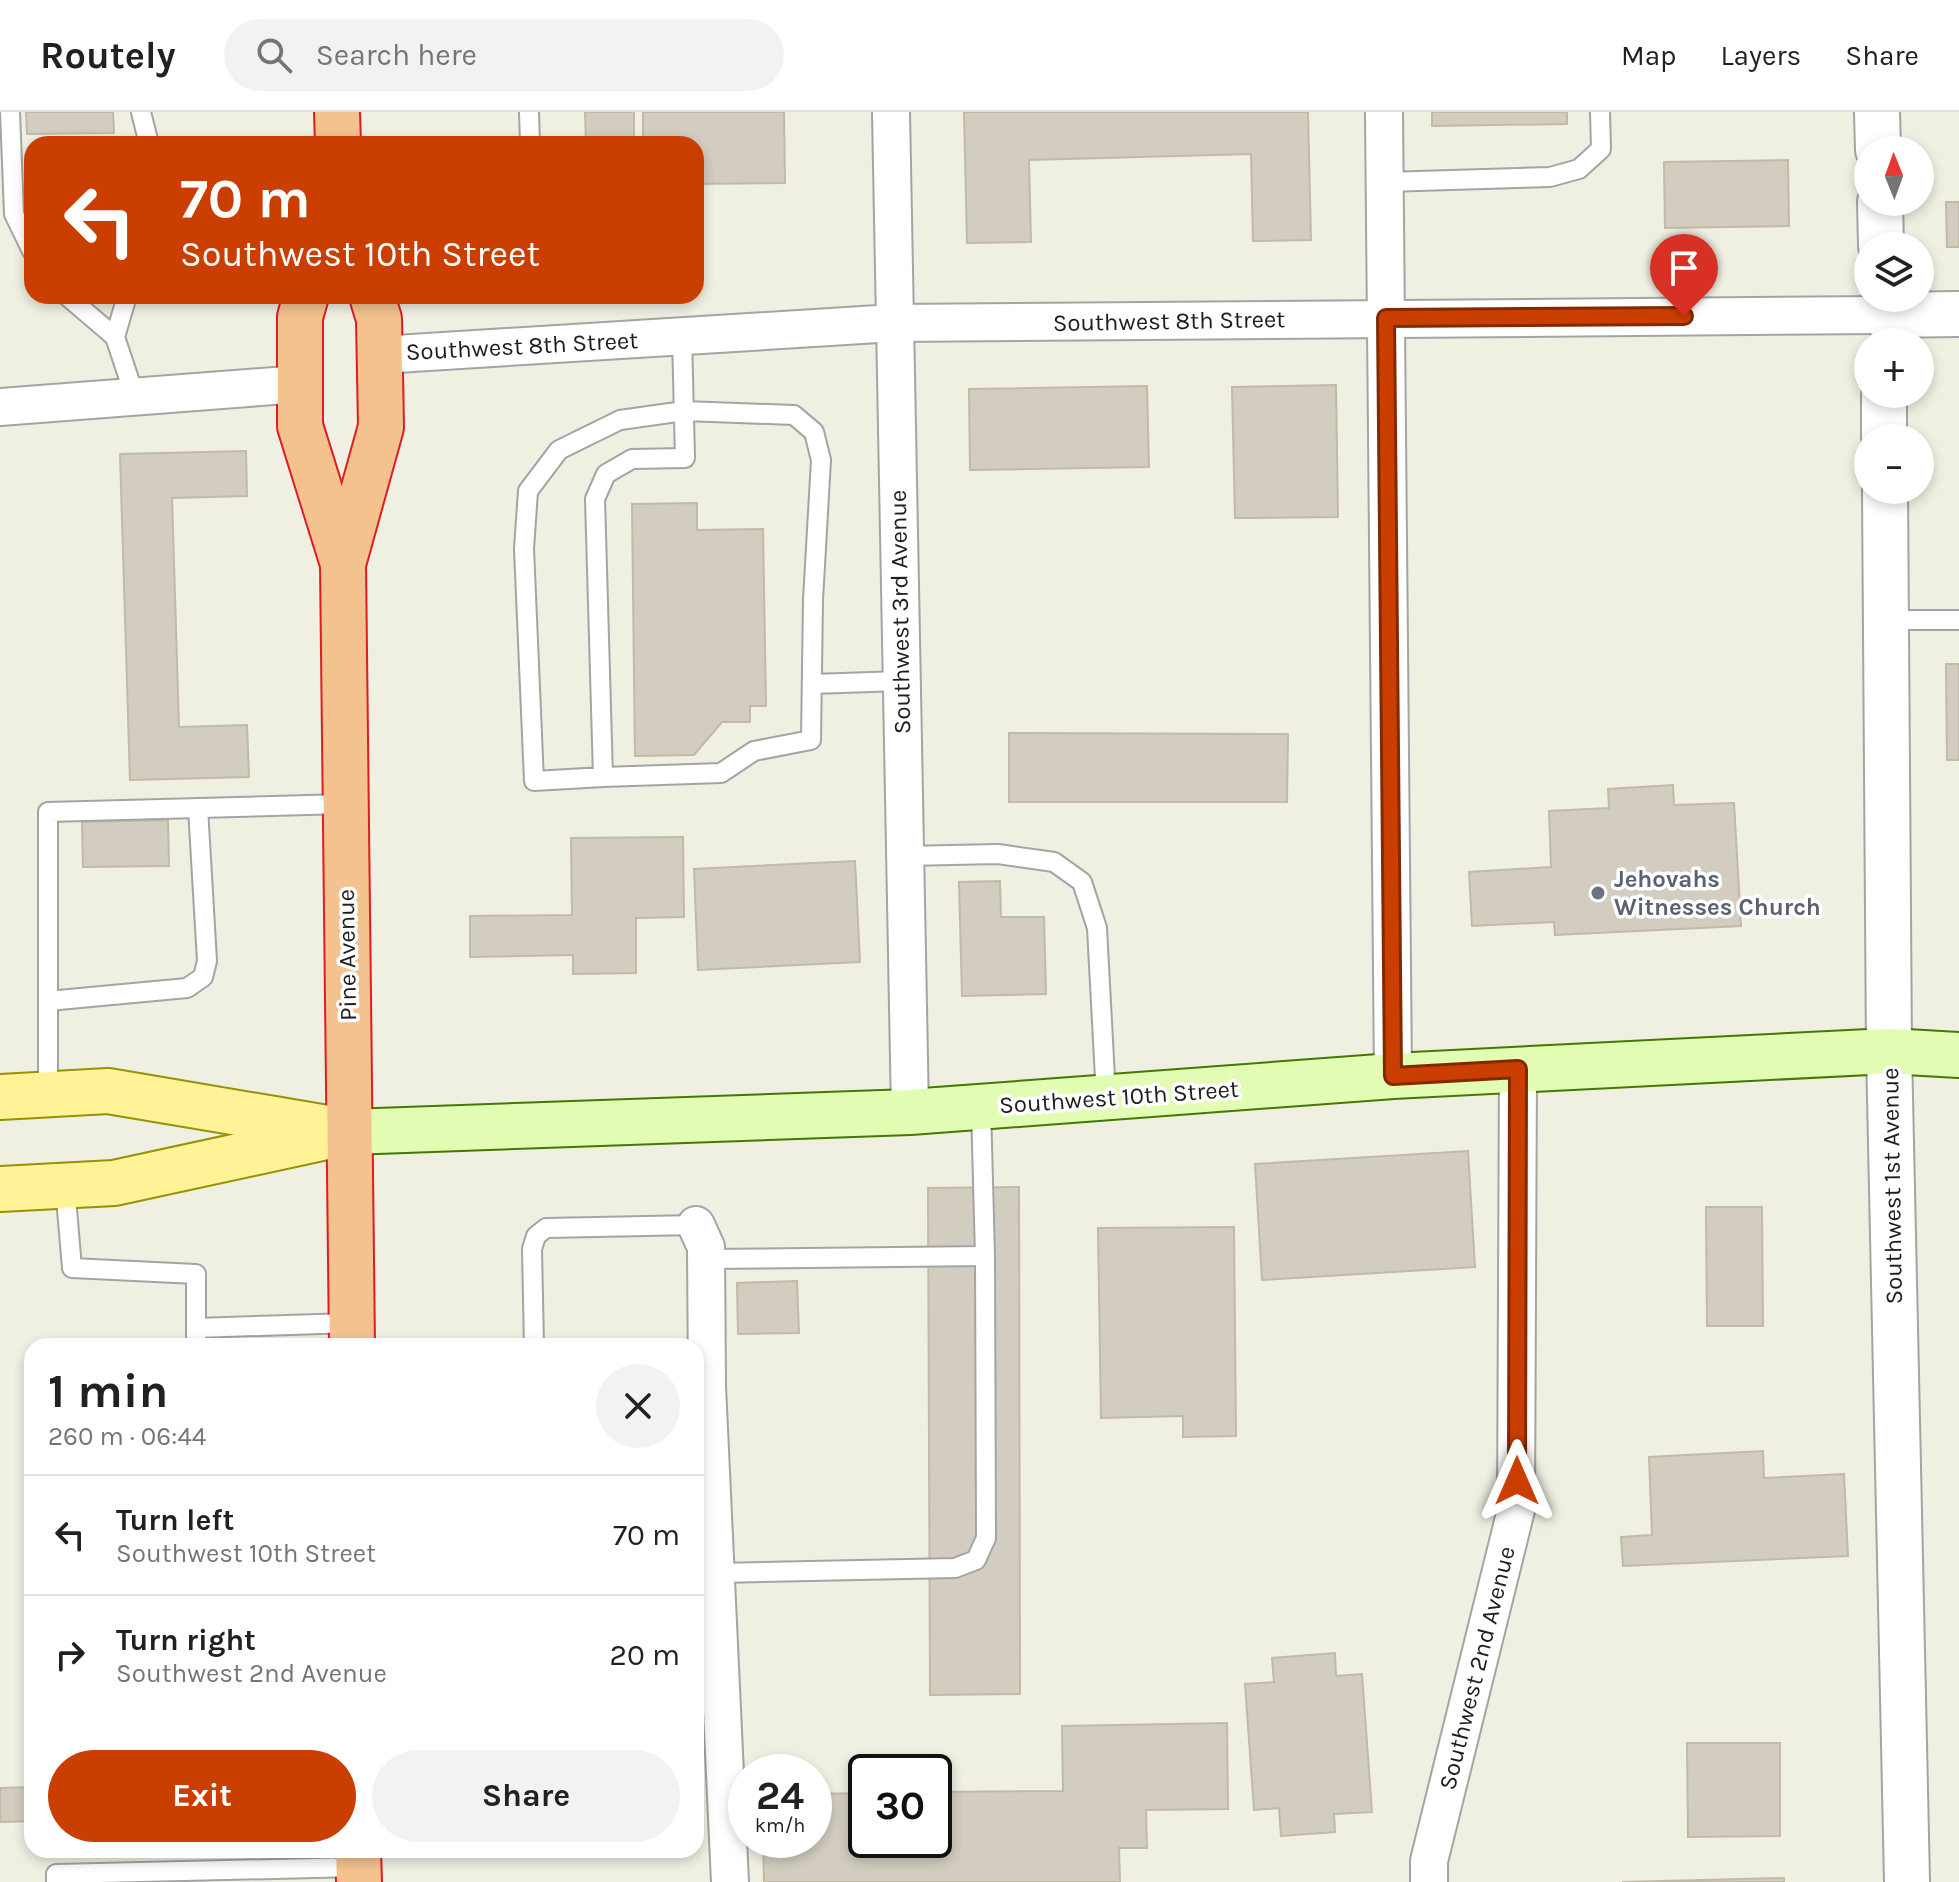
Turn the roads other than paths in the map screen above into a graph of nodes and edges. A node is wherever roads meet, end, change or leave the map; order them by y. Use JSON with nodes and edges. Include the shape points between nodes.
{"nodes":[{"id":1,"x":10,"y":112,"type":"edge"},
{"id":2,"x":141,"y":112,"type":"edge"},
{"id":3,"x":337,"y":112,"type":"edge"},
{"id":4,"x":529,"y":112,"type":"edge"},
{"id":5,"x":891,"y":112,"type":"edge"},
{"id":6,"x":1384,"y":112,"type":"edge"},
{"id":7,"x":1600,"y":112,"type":"edge"},
{"id":8,"x":1877,"y":112,"type":"edge"},
{"id":9,"x":147,"y":136,"type":"edge"},
{"id":10,"x":338,"y":136,"type":"edge"},
{"id":11,"x":530,"y":136,"type":"edge"},
{"id":12,"x":1878,"y":136,"type":"edge"},
{"id":13,"x":1385,"y":182,"type":"junction"},
{"id":14,"x":24,"y":235,"type":"edge"},
{"id":15,"x":76,"y":304,"type":"edge"},
{"id":16,"x":125,"y":304,"type":"edge"},
{"id":17,"x":304,"y":304,"type":"edge"},
{"id":18,"x":374,"y":304,"type":"edge"},
{"id":19,"x":1959,"y":314,"type":"edge"},
{"id":20,"x":1386,"y":318,"type":"junction"},
{"id":21,"x":1883,"y":318,"type":"edge"},
{"id":22,"x":894,"y":323,"type":"junction"},
{"id":23,"x":682,"y":336,"type":"junction"},
{"id":24,"x":115,"y":337,"type":"junction"},
{"id":25,"x":380,"y":355,"type":"junction"},
{"id":26,"x":300,"y":384,"type":"junction"},
{"id":27,"x":135,"y":397,"type":"junction"},
{"id":28,"x":0,"y":407,"type":"edge"},
{"id":29,"x":684,"y":411,"type":"junction"},
{"id":30,"x":1885,"y":504,"type":"edge"},
{"id":31,"x":343,"y":564,"type":"junction"},
{"id":32,"x":1886,"y":620,"type":"junction"},
{"id":33,"x":1959,"y":620,"type":"edge"},
{"id":34,"x":901,"y":681,"type":"junction"},
{"id":35,"x":812,"y":684,"type":"junction"},
{"id":36,"x":603,"y":777,"type":"junction"},
{"id":37,"x":345,"y":804,"type":"junction"},
{"id":38,"x":198,"y":808,"type":"junction"},
{"id":39,"x":905,"y":856,"type":"junction"},
{"id":40,"x":48,"y":1001,"type":"junction"},
{"id":41,"x":1959,"y":1022,"type":"edge"},
{"id":42,"x":1889,"y":1051,"type":"junction"},
{"id":43,"x":1959,"y":1055,"type":"edge"},
{"id":44,"x":1518,"y":1069,"type":"junction"},
{"id":45,"x":1393,"y":1076,"type":"junction"},
{"id":46,"x":48,"y":1094,"type":"junction"},
{"id":47,"x":0,"y":1097,"type":"edge"},
{"id":48,"x":1106,"y":1098,"type":"junction"},
{"id":49,"x":981,"y":1107,"type":"junction"},
{"id":50,"x":910,"y":1112,"type":"junction"},
{"id":51,"x":349,"y":1132,"type":"junction"},
{"id":52,"x":65,"y":1186,"type":"junction"},
{"id":53,"x":0,"y":1189,"type":"edge"},
{"id":54,"x":701,"y":1242,"type":"junction"},
{"id":55,"x":985,"y":1256,"type":"junction"},
{"id":56,"x":352,"y":1335,"type":"edge"},
{"id":57,"x":196,"y":1337,"type":"edge"},
{"id":58,"x":534,"y":1338,"type":"edge"},
{"id":59,"x":705,"y":1518,"type":"edge"},
{"id":60,"x":717,"y":1573,"type":"junction"},
{"id":61,"x":358,"y":1866,"type":"edge"},
{"id":62,"x":244,"y":1876,"type":"edge"},
{"id":63,"x":56,"y":1882,"type":"edge"},
{"id":64,"x":730,"y":1882,"type":"edge"},
{"id":65,"x":1429,"y":1882,"type":"edge"},
{"id":66,"x":1907,"y":1882,"type":"edge"}],
"edges":[{"from":1,"to":14,"type":"lane","via":[[14,214]]},
{"from":2,"to":9,"type":"lane"},
{"from":3,"to":10,"type":"highway"},
{"from":4,"to":11,"type":"lane"},
{"from":5,"to":22,"type":"street","name":"Southwest 3rd Avenue"},
{"from":6,"to":13,"type":"street"},
{"from":7,"to":13,"type":"lane","via":[[1601,149],[1579,169],[1550,177]]},
{"from":8,"to":12,"type":"street"},
{"from":13,"to":20,"type":"street"},
{"from":15,"to":24,"type":"lane"},
{"from":16,"to":24,"type":"lane"},
{"from":17,"to":26,"type":"highway","name":"Pine Avenue"},
{"from":18,"to":25,"type":"highway","name":"Pine Avenue"},
{"from":19,"to":21,"type":"street","name":"Southwest 8th Street"},
{"from":20,"to":21,"type":"street","name":"Southwest 8th Street"},
{"from":20,"to":22,"type":"street","name":"Southwest 8th Street"},
{"from":20,"to":45,"type":"street"},
{"from":22,"to":23,"type":"street","name":"Southwest 8th Street"},
{"from":22,"to":34,"type":"street","name":"Southwest 3rd Avenue"},
{"from":23,"to":25,"type":"street","name":"Southwest 8th Street"},
{"from":23,"to":29,"type":"lane"},
{"from":24,"to":27,"type":"lane"},
{"from":25,"to":31,"type":"highway","name":"Pine Avenue","via":[[381,427]]},
{"from":26,"to":27,"type":"street"},
{"from":26,"to":31,"type":"highway","name":"Pine Avenue","via":[[300,426]]},
{"from":27,"to":28,"type":"street"},
{"from":29,"to":35,"type":"lane","via":[[794,415],[814,432],[821,460]]},
{"from":29,"to":36,"type":"lane","via":[[685,458],[632,459],[606,474],[595,499]]},
{"from":29,"to":36,"type":"lane","via":[[620,420],[559,450],[528,491],[524,549],[534,781]]},
{"from":30,"to":32,"type":"street","name":"Southwest 1st Avenue"},
{"from":31,"to":37,"type":"highway","name":"Pine Avenue"},
{"from":32,"to":33,"type":"lane"},
{"from":32,"to":42,"type":"street","name":"Southwest 1st Avenue"},
{"from":34,"to":35,"type":"lane"},
{"from":34,"to":39,"type":"street","name":"Southwest 3rd Avenue"},
{"from":35,"to":36,"type":"lane","via":[[811,740],[754,751],[721,773]]},
{"from":37,"to":38,"type":"lane"},
{"from":37,"to":51,"type":"highway","name":"Pine Avenue"},
{"from":38,"to":40,"type":"lane","via":[[207,961],[203,977],[187,988]]},
{"from":38,"to":40,"type":"lane","via":[[48,812]]},
{"from":39,"to":48,"type":"lane","via":[[998,854],[1054,862],[1082,882],[1097,928]]},
{"from":39,"to":50,"type":"street","name":"Southwest 3rd Avenue"},
{"from":40,"to":46,"type":"lane"},
{"from":41,"to":42,"type":"main road","name":"Southwest 10th Street"},
{"from":42,"to":43,"type":"main road","name":"Southwest 10th Street"},
{"from":42,"to":44,"type":"main road","name":"Southwest 10th Street"},
{"from":42,"to":66,"type":"street","name":"Southwest 1st Avenue"},
{"from":44,"to":45,"type":"main road","name":"Southwest 10th Street"},
{"from":44,"to":65,"type":"street","name":"Southwest 2nd Avenue","via":[[1516,1510],[1429,1861]]},
{"from":45,"to":48,"type":"main road","name":"Southwest 10th Street"},
{"from":46,"to":47,"type":"main road","name":"Southwest 10th Street"},
{"from":46,"to":51,"type":"main road","name":"Southwest 10th Street","via":[[108,1091]]},
{"from":48,"to":49,"type":"main road","name":"Southwest 10th Street"},
{"from":49,"to":50,"type":"main road","name":"Southwest 10th Street"},
{"from":49,"to":55,"type":"lane"},
{"from":50,"to":51,"type":"main road","name":"Southwest 10th Street"},
{"from":51,"to":52,"type":"main road","name":"Southwest 10th Street","via":[[114,1183]]},
{"from":51,"to":56,"type":"highway","name":"Pine Avenue"},
{"from":52,"to":53,"type":"main road","name":"Southwest 10th Street"},
{"from":52,"to":57,"type":"lane","via":[[72,1268],[196,1274]]},
{"from":54,"to":55,"type":"lane"},
{"from":54,"to":58,"type":"lane","via":[[546,1228],[532,1249]]},
{"from":54,"to":59,"type":"street"},
{"from":55,"to":60,"type":"lane","via":[[986,1538],[976,1560],[955,1568]]},
{"from":56,"to":57,"type":"lane"},
{"from":59,"to":60,"type":"street"},
{"from":60,"to":64,"type":"street"},
{"from":61,"to":62,"type":"lane"},
{"from":62,"to":63,"type":"lane","via":[[56,1874]]}]}
